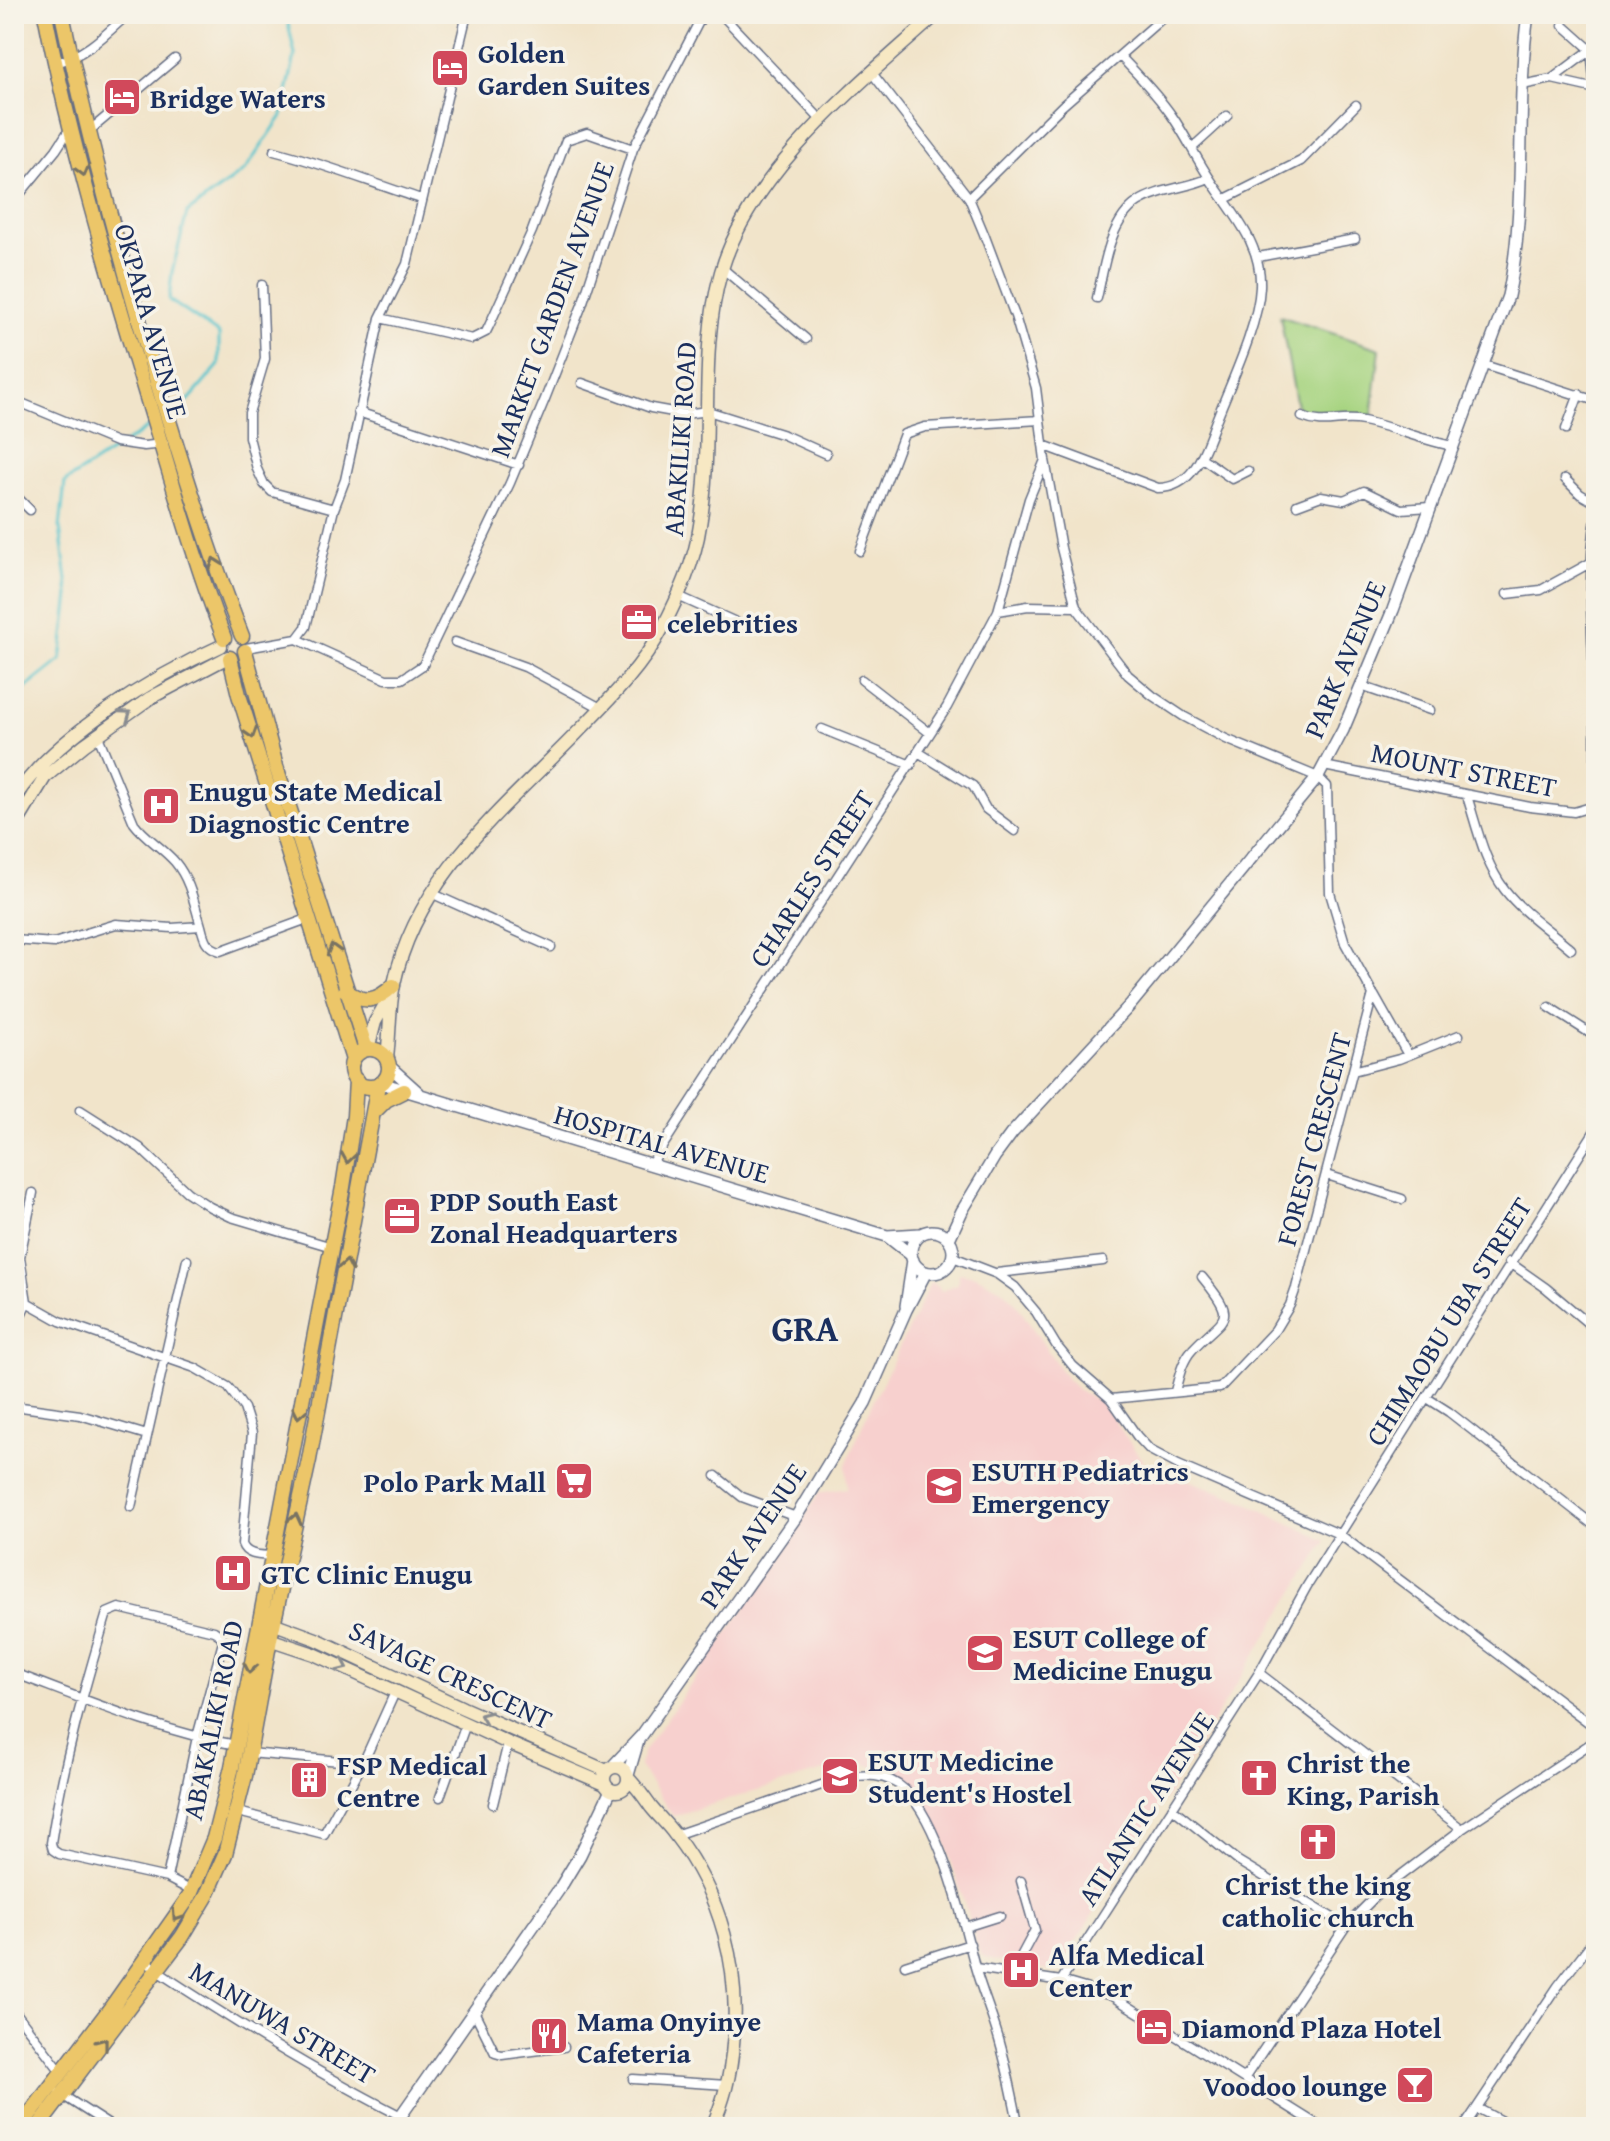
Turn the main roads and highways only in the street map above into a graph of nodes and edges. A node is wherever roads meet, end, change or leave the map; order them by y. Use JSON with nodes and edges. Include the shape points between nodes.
{"nodes":[{"id":1,"x":45,"y":14,"type":"edge"},
{"id":2,"x":62,"y":14,"type":"edge"},
{"id":3,"x":937,"y":14,"type":"edge"},
{"id":4,"x":75,"y":107,"type":"junction"},
{"id":5,"x":163,"y":427,"type":"junction"},
{"id":6,"x":244,"y":645,"type":"junction"},
{"id":7,"x":226,"y":650,"type":"junction"},
{"id":8,"x":14,"y":799,"type":"edge"},
{"id":9,"x":14,"y":828,"type":"edge"},
{"id":10,"x":304,"y":877,"type":"junction"},
{"id":11,"x":393,"y":989,"type":"junction"},
{"id":12,"x":345,"y":990,"type":"junction"},
{"id":13,"x":367,"y":1049,"type":"junction"},
{"id":14,"x":353,"y":1060,"type":"junction"},
{"id":15,"x":388,"y":1062,"type":"junction"},
{"id":16,"x":356,"y":1080,"type":"junction"},
{"id":17,"x":380,"y":1084,"type":"junction"},
{"id":18,"x":404,"y":1091,"type":"road end"},
{"id":19,"x":375,"y":1112,"type":"junction"},
{"id":20,"x":323,"y":1299,"type":"junction"},
{"id":21,"x":338,"y":1305,"type":"junction"},
{"id":22,"x":266,"y":1621,"type":"junction"},
{"id":23,"x":263,"y":1637,"type":"junction"},
{"id":24,"x":242,"y":1749,"type":"junction"},
{"id":25,"x":558,"y":1756,"type":"junction"},
{"id":26,"x":628,"y":1776,"type":"junction"},
{"id":27,"x":611,"y":1781,"type":"junction"},
{"id":28,"x":652,"y":1807,"type":"junction"},
{"id":29,"x":67,"y":2077,"type":"junction"},
{"id":30,"x":56,"y":2092,"type":"junction"},
{"id":31,"x":20,"y":2127,"type":"edge"},
{"id":32,"x":38,"y":2127,"type":"edge"},
{"id":33,"x":712,"y":2127,"type":"edge"}],
"edges":[{"from":1,"to":4,"type":"main road","name":"OKPARA AVENUE","via":[[55,63]]},
{"from":2,"to":4,"type":"main road","name":"OKPARA AVENUE"},
{"from":3,"to":11,"type":"main road","name":"ABAKILIKI ROAD","via":[[800,145],[759,196],[734,239],[722,268],[711,332],[700,527],[678,596],[647,653],[601,708],[463,849],[431,892],[407,941]]},
{"from":4,"to":5,"type":"main road","name":"OKPARA AVENUE","via":[[88,133]]},
{"from":4,"to":5,"type":"main road","name":"OKPARA AVENUE","one_way":true,"via":[[71,127],[102,245]]},
{"from":6,"to":5,"type":"main road","name":"OKPARA AVENUE","one_way":true},
{"from":5,"to":7,"type":"main road","name":"OKPARA AVENUE"},
{"from":6,"to":7,"type":"main road","via":[[240,656]]},
{"from":6,"to":7,"type":"main road","via":[[231,634]]},
{"from":6,"to":10,"type":"main road","name":"OKPARA AVENUE"},
{"from":7,"to":8,"type":"main road","via":[[163,675],[84,730],[41,766]]},
{"from":9,"to":7,"type":"main road","one_way":true,"via":[[45,777],[150,698]]},
{"from":7,"to":10,"type":"main road","name":"OKPARA AVENUE","one_way":true},
{"from":12,"to":10,"type":"main road","name":"OKPARA AVENUE","one_way":true},
{"from":10,"to":14,"type":"main road","name":"OKPARA AVENUE","via":[[310,918]]},
{"from":11,"to":12,"type":"main road","via":[[374,1000],[360,1000]]},
{"from":11,"to":13,"type":"main road"},
{"from":11,"to":15,"type":"main road"},
{"from":12,"to":13,"type":"main road","name":"OKPARA AVENUE"},
{"from":13,"to":14,"type":"main road"},
{"from":13,"to":15,"type":"main road","via":[[380,1051]]},
{"from":14,"to":16,"type":"main road"},
{"from":15,"to":17,"type":"main road"},
{"from":16,"to":17,"type":"main road","via":[[368,1087]]},
{"from":16,"to":20,"type":"main road","name":"ABAKALIKI ROAD","one_way":true},
{"from":17,"to":19,"type":"main road","name":"ABAKALIKI ROAD"},
{"from":18,"to":19,"type":"main road"},
{"from":21,"to":19,"type":"main road","name":"ABAKALIKI ROAD","one_way":true},
{"from":20,"to":21,"type":"main road"},
{"from":20,"to":22,"type":"main road","name":"ABAKALIKI ROAD","one_way":true,"via":[[272,1556]]},
{"from":22,"to":21,"type":"main road","name":"ABAKALIKI ROAD","one_way":true,"via":[[309,1460]]},
{"from":22,"to":23,"type":"main road","name":"ABAKALIKI ROAD"},
{"from":25,"to":22,"type":"main road","name":"SAVAGE CRESCENT","one_way":true,"via":[[316,1639]]},
{"from":23,"to":24,"type":"main road","name":"ABAKALIKI ROAD"},
{"from":23,"to":25,"type":"main road","name":"SAVAGE CRESCENT","one_way":true,"via":[[314,1654],[508,1743]]},
{"from":24,"to":29,"type":"main road","name":"ABAKALIKI ROAD","one_way":true,"via":[[192,1891]]},
{"from":29,"to":24,"type":"main road","name":"ABAKALIKI ROAD","one_way":true,"via":[[157,1971],[206,1897],[238,1812]]},
{"from":25,"to":27,"type":"main road","name":"SAVAGE CRESCENT"},
{"from":26,"to":27,"type":"main road","via":[[627,1785]]},
{"from":26,"to":27,"type":"main road","via":[[620,1768]]},
{"from":26,"to":28,"type":"main road"},
{"from":27,"to":28,"type":"main road"},
{"from":28,"to":33,"type":"main road","via":[[710,1893],[734,1980],[735,2026],[727,2085]]},
{"from":29,"to":30,"type":"main road","name":"ABAKALIKI ROAD"},
{"from":30,"to":31,"type":"main road","name":"ABAKALIKI ROAD"},
{"from":30,"to":32,"type":"main road","name":"ABAKALIKI ROAD"}]}
